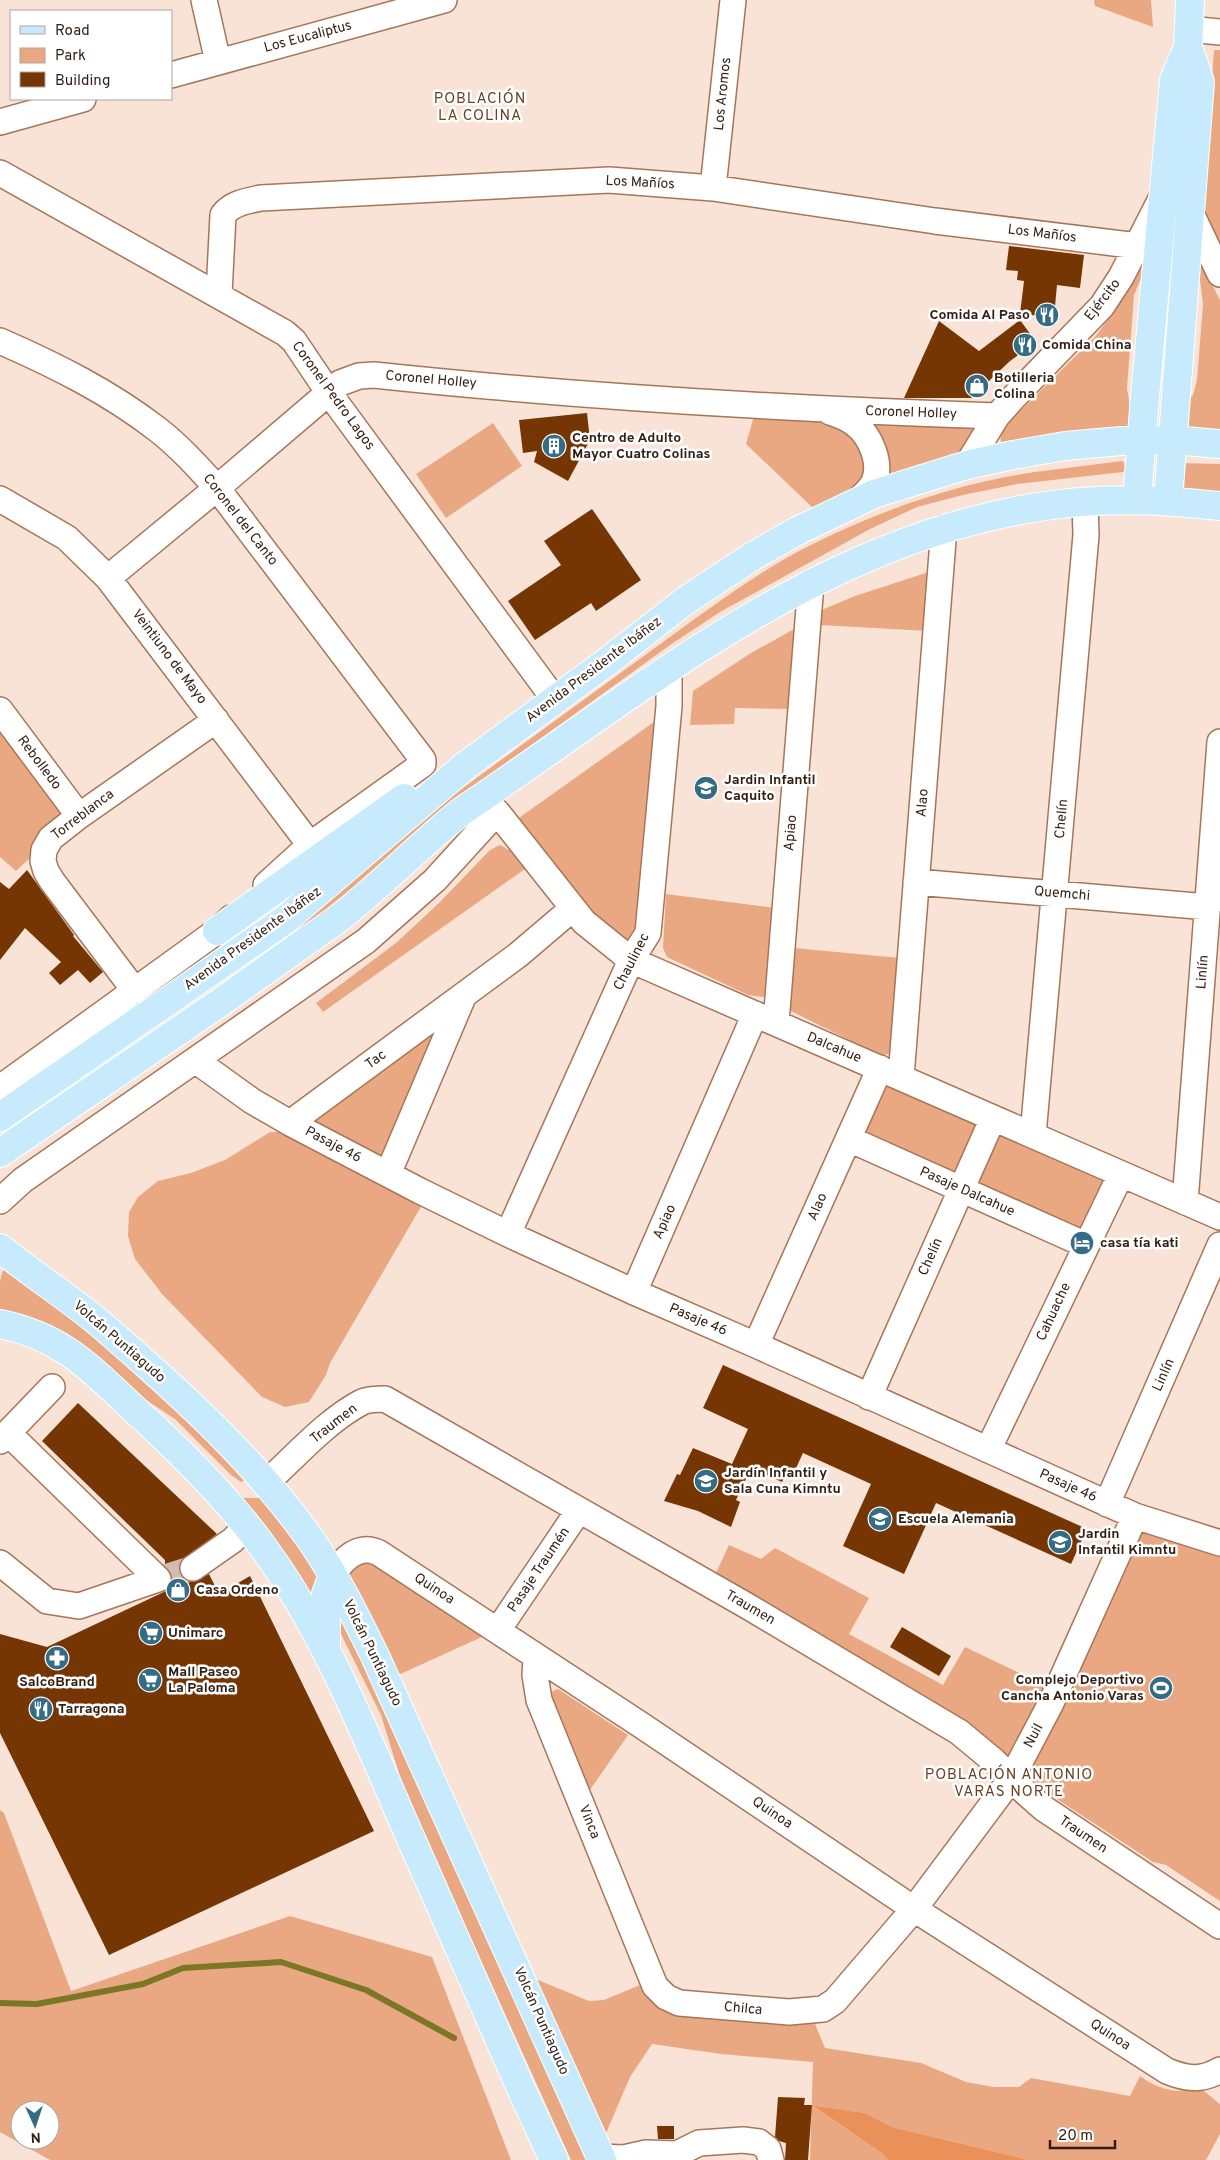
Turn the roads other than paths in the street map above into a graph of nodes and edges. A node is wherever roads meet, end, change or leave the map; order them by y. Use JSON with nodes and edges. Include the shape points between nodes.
{"nodes":[{"id":1,"x":204,"y":0,"type":"edge"},
{"id":2,"x":444,"y":0,"type":"edge"},
{"id":3,"x":733,"y":0,"type":"edge"},
{"id":4,"x":1190,"y":0,"type":"edge"},
{"id":5,"x":1220,"y":32,"type":"edge"},
{"id":6,"x":1188,"y":38,"type":"junction"},
{"id":7,"x":218,"y":62,"type":"junction"},
{"id":8,"x":172,"y":75,"type":"edge"},
{"id":9,"x":79,"y":100,"type":"edge"},
{"id":10,"x":0,"y":122,"type":"edge"},
{"id":11,"x":0,"y":173,"type":"edge"},
{"id":12,"x":713,"y":188,"type":"junction"},
{"id":13,"x":1164,"y":193,"type":"junction"},
{"id":14,"x":1191,"y":213,"type":"junction"},
{"id":15,"x":1138,"y":246,"type":"junction"},
{"id":16,"x":1220,"y":274,"type":"edge"},
{"id":17,"x":219,"y":294,"type":"junction"},
{"id":18,"x":0,"y":341,"type":"edge"},
{"id":19,"x":329,"y":393,"type":"junction"},
{"id":20,"x":825,"y":410,"type":"junction"},
{"id":21,"x":997,"y":416,"type":"junction"},
{"id":22,"x":1141,"y":440,"type":"junction"},
{"id":23,"x":1173,"y":440,"type":"junction"},
{"id":24,"x":1220,"y":444,"type":"edge"},
{"id":25,"x":967,"y":465,"type":"junction"},
{"id":26,"x":218,"y":488,"type":"junction"},
{"id":27,"x":1137,"y":500,"type":"junction"},
{"id":28,"x":857,"y":501,"type":"junction"},
{"id":29,"x":1168,"y":501,"type":"junction"},
{"id":30,"x":1085,"y":502,"type":"junction"},
{"id":31,"x":2,"y":504,"type":"edge"},
{"id":32,"x":1220,"y":506,"type":"edge"},
{"id":33,"x":944,"y":528,"type":"junction"},
{"id":34,"x":108,"y":578,"type":"junction"},
{"id":35,"x":811,"y":583,"type":"junction"},
{"id":36,"x":668,"y":668,"type":"junction"},
{"id":37,"x":555,"y":700,"type":"junction"},
{"id":38,"x":0,"y":710,"type":"edge"},
{"id":39,"x":216,"y":720,"type":"junction"},
{"id":40,"x":1220,"y":742,"type":"edge"},
{"id":41,"x":424,"y":762,"type":"joint"},
{"id":42,"x":465,"y":766,"type":"junction"},
{"id":43,"x":530,"y":766,"type":"junction"},
{"id":44,"x":497,"y":812,"type":"junction"},
{"id":45,"x":79,"y":816,"type":"junction"},
{"id":46,"x":310,"y":845,"type":"junction"},
{"id":47,"x":916,"y":882,"type":"junction"},
{"id":48,"x":1056,"y":894,"type":"junction"},
{"id":49,"x":1212,"y":897,"type":"edge"},
{"id":50,"x":572,"y":909,"type":"junction"},
{"id":51,"x":218,"y":931,"type":"junction"},
{"id":52,"x":631,"y":960,"type":"junction"},
{"id":53,"x":134,"y":991,"type":"junction"},
{"id":54,"x":462,"y":997,"type":"junction"},
{"id":55,"x":766,"y":1018,"type":"junction"},
{"id":56,"x":195,"y":1060,"type":"junction"},
{"id":57,"x":890,"y":1073,"type":"junction"},
{"id":58,"x":0,"y":1088,"type":"edge"},
{"id":59,"x":0,"y":1117,"type":"edge"},
{"id":60,"x":993,"y":1118,"type":"junction"},
{"id":61,"x":290,"y":1123,"type":"junction"},
{"id":62,"x":1034,"y":1135,"type":"junction"},
{"id":63,"x":849,"y":1138,"type":"junction"},
{"id":64,"x":0,"y":1152,"type":"edge"},
{"id":65,"x":388,"y":1174,"type":"junction"},
{"id":66,"x":1121,"y":1174,"type":"junction"},
{"id":67,"x":962,"y":1189,"type":"junction"},
{"id":68,"x":0,"y":1201,"type":"edge"},
{"id":69,"x":1185,"y":1202,"type":"junction"},
{"id":70,"x":1220,"y":1217,"type":"edge"},
{"id":71,"x":508,"y":1234,"type":"junction"},
{"id":72,"x":1086,"y":1245,"type":"junction"},
{"id":73,"x":1220,"y":1246,"type":"edge"},
{"id":74,"x":0,"y":1248,"type":"edge"},
{"id":75,"x":634,"y":1292,"type":"junction"},
{"id":76,"x":0,"y":1324,"type":"edge"},
{"id":77,"x":756,"y":1345,"type":"junction"},
{"id":78,"x":52,"y":1387,"type":"dead end"},
{"id":79,"x":869,"y":1397,"type":"junction"},
{"id":80,"x":4,"y":1437,"type":"edge"},
{"id":81,"x":988,"y":1450,"type":"junction"},
{"id":82,"x":266,"y":1483,"type":"junction"},
{"id":83,"x":211,"y":1486,"type":"junction"},
{"id":84,"x":1107,"y":1504,"type":"junction"},
{"id":85,"x":579,"y":1510,"type":"junction"},
{"id":86,"x":1135,"y":1516,"type":"junction"},
{"id":87,"x":246,"y":1526,"type":"junction"},
{"id":88,"x":1220,"y":1543,"type":"edge"},
{"id":89,"x":0,"y":1563,"type":"edge"},
{"id":90,"x":193,"y":1568,"type":"tunnel mouth"},
{"id":91,"x":333,"y":1575,"type":"junction"},
{"id":92,"x":498,"y":1630,"type":"junction"},
{"id":93,"x":326,"y":1650,"type":"junction"},
{"id":94,"x":536,"y":1656,"type":"junction"},
{"id":95,"x":1011,"y":1779,"type":"junction"},
{"id":96,"x":914,"y":1909,"type":"junction"},
{"id":97,"x":1220,"y":1926,"type":"edge"},
{"id":98,"x":655,"y":1986,"type":"joint"},
{"id":99,"x":835,"y":2001,"type":"joint"},
{"id":100,"x":1220,"y":2070,"type":"edge"},
{"id":101,"x":674,"y":2157,"type":"edge"},
{"id":102,"x":601,"y":2159,"type":"edge"},
{"id":103,"x":554,"y":2160,"type":"edge"},
{"id":104,"x":770,"y":2160,"type":"edge"}],
"edges":[{"from":1,"to":7,"type":"street"},
{"from":2,"to":7,"type":"street","name":"Los Eucaliptus"},
{"from":3,"to":12,"type":"street","name":"Los Aromos"},
{"from":4,"to":6,"type":"main road","name":"Ejército"},
{"from":5,"to":6,"type":"street"},
{"from":6,"to":13,"type":"main road","name":"Ejército","via":[[1174,80]]},
{"from":6,"to":14,"type":"main road","name":"Ejército","via":[[1200,82]]},
{"from":7,"to":8,"type":"street","name":"Los Eucaliptus"},
{"from":9,"to":10,"type":"street"},
{"from":11,"to":17,"type":"street","name":"Coronel Pedro Lagos"},
{"from":12,"to":15,"type":"street","name":"Los Mañíos","via":[[935,221]]},
{"from":12,"to":17,"type":"street","name":"Los Mañíos","via":[[609,180],[247,201],[227,209],[223,215]]},
{"from":13,"to":15,"type":"street","name":"Ejército"},
{"from":13,"to":22,"type":"main road","name":"Ejército"},
{"from":14,"to":16,"type":"street","name":"Ejército"},
{"from":14,"to":23,"type":"main road","name":"Ejército"},
{"from":15,"to":21,"type":"street","name":"Ejército","via":[[1102,306]]},
{"from":17,"to":19,"type":"street","name":"Coronel Pedro Lagos","via":[[294,341]]},
{"from":18,"to":26,"type":"street","name":"Coronel del Canto","via":[[82,380],[122,404],[158,429]]},
{"from":19,"to":20,"type":"street","name":"Coronel Holley","via":[[349,378],[374,375]]},
{"from":19,"to":26,"type":"street","name":"Coronel Holley"},
{"from":19,"to":37,"type":"street","name":"Coronel Pedro Lagos"},
{"from":20,"to":21,"type":"street","name":"Coronel Holley"},
{"from":20,"to":28,"type":"street","name":"Coronel Holley","via":[[855,424],[867,438],[876,457],[878,472],[869,489]]},
{"from":21,"to":25,"type":"street","name":"Ejército"},
{"from":22,"to":23,"type":"main road","name":"Avenida Presidente Ibáñez"},
{"from":22,"to":25,"type":"main road","name":"Avenida Presidente Ibáñez","via":[[1065,446]]},
{"from":22,"to":27,"type":"main road","name":"Ejército"},
{"from":23,"to":24,"type":"main road","name":"Avenida Presidente Ibáñez"},
{"from":23,"to":29,"type":"main road","name":"Ejército"},
{"from":25,"to":28,"type":"main road","name":"Avenida Presidente Ibáñez"},
{"from":26,"to":34,"type":"street","name":"Coronel Holley"},
{"from":26,"to":41,"type":"street","name":"Coronel del Canto"},
{"from":27,"to":29,"type":"main road"},
{"from":27,"to":30,"type":"main road"},
{"from":28,"to":37,"type":"main road","name":"Avenida Presidente Ibáñez","via":[[760,552],[704,587]]},
{"from":29,"to":32,"type":"main road"},
{"from":30,"to":33,"type":"main road","via":[[1018,510]]},
{"from":30,"to":48,"type":"street","name":"Chelín","via":[[1086,535]]},
{"from":31,"to":34,"type":"street","name":"Veintiuno de Mayo","via":[[67,538]]},
{"from":33,"to":35,"type":"main road","via":[[872,555]]},
{"from":33,"to":47,"type":"street","name":"Alao"},
{"from":34,"to":39,"type":"street","name":"Veintiuno de Mayo"},
{"from":35,"to":36,"type":"main road","via":[[737,624]]},
{"from":35,"to":55,"type":"street","name":"Apiao"},
{"from":36,"to":43,"type":"main road"},
{"from":36,"to":52,"type":"street","name":"Chaulinec","via":[[669,706],[650,922],[646,938]]},
{"from":37,"to":42,"type":"main road","name":"Avenida Presidente Ibáñez"},
{"from":38,"to":45,"type":"street","name":"Rebolledo"},
{"from":39,"to":45,"type":"street","name":"Torreblanca"},
{"from":39,"to":46,"type":"street","name":"Veintiuno de Mayo"},
{"from":40,"to":49,"type":"street","name":"Linlín"},
{"from":41,"to":46,"type":"street","name":"Avenida Presidente Ibáñez"},
{"from":42,"to":51,"type":"main road","via":[[388,808]]},
{"from":42,"to":59,"type":"main road","name":"Avenida Presidente Ibáñez","via":[[285,920]]},
{"from":43,"to":44,"type":"main road"},
{"from":43,"to":64,"type":"main road","via":[[462,811],[327,926]]},
{"from":44,"to":50,"type":"street","name":"Dalcahue"},
{"from":44,"to":56,"type":"street","via":[[435,880],[366,941]]},
{"from":45,"to":53,"type":"street","name":"Torreblanca","via":[[47,843],[46,871]]},
{"from":46,"to":51,"type":"street","name":"Avenida Presidente Ibáñez"},
{"from":47,"to":48,"type":"street","name":"Quemchi"},
{"from":47,"to":57,"type":"street","name":"Alao"},
{"from":48,"to":49,"type":"street","name":"Quemchi"},
{"from":48,"to":62,"type":"street","name":"Chelín"},
{"from":49,"to":69,"type":"street","name":"Linlín"},
{"from":50,"to":52,"type":"street","name":"Dalcahue","via":[[600,937]]},
{"from":50,"to":54,"type":"street","name":"Tac"},
{"from":51,"to":53,"type":"street","name":"Avenida Presidente Ibáñez"},
{"from":52,"to":55,"type":"street","name":"Dalcahue"},
{"from":52,"to":71,"type":"street","name":"Chaulinec"},
{"from":53,"to":58,"type":"street","name":"Avenida Presidente Ibáñez"},
{"from":54,"to":61,"type":"street","name":"Tac"},
{"from":54,"to":65,"type":"street","name":"Tac"},
{"from":55,"to":57,"type":"street","name":"Dalcahue"},
{"from":55,"to":75,"type":"street","name":"Apiao"},
{"from":56,"to":61,"type":"street","name":"Pasaje 46","via":[[252,1101]]},
{"from":56,"to":68,"type":"street","via":[[23,1180]]},
{"from":57,"to":60,"type":"street","name":"Dalcahue"},
{"from":57,"to":63,"type":"street","name":"Alao"},
{"from":60,"to":62,"type":"street","name":"Dalcahue"},
{"from":60,"to":67,"type":"street","name":"Chelín"},
{"from":61,"to":65,"type":"street","name":"Pasaje 46"},
{"from":62,"to":66,"type":"street","name":"Dalcahue"},
{"from":63,"to":67,"type":"street","name":"Pasaje Dalcahue"},
{"from":63,"to":77,"type":"street","name":"Alao"},
{"from":65,"to":71,"type":"street","name":"Pasaje 46"},
{"from":66,"to":69,"type":"street","name":"Dalcahue"},
{"from":66,"to":72,"type":"street","name":"Cahuache"},
{"from":67,"to":72,"type":"street","name":"Pasaje Dalcahue"},
{"from":67,"to":79,"type":"street","name":"Chelín"},
{"from":69,"to":70,"type":"street","name":"Dalcahue"},
{"from":71,"to":75,"type":"street","name":"Pasaje 46"},
{"from":72,"to":81,"type":"street","name":"Cahuache"},
{"from":73,"to":84,"type":"street","name":"Linlín"},
{"from":74,"to":82,"type":"main road","name":"Volcán Puntiagudo","via":[[104,1327],[193,1407]]},
{"from":75,"to":77,"type":"street","name":"Pasaje 46"},
{"from":76,"to":83,"type":"main road","via":[[48,1338],[75,1355]]},
{"from":77,"to":79,"type":"street","name":"Pasaje 46"},
{"from":78,"to":80,"type":"street"},
{"from":79,"to":81,"type":"street","name":"Pasaje 46"},
{"from":80,"to":89,"type":"street","via":[[162,1578],[79,1606],[47,1601]]},
{"from":81,"to":84,"type":"street","name":"Pasaje 46"},
{"from":82,"to":83,"type":"main road","via":[[240,1490]]},
{"from":82,"to":85,"type":"street","name":"Traumen","via":[[338,1418],[362,1402],[373,1398],[385,1399]]},
{"from":82,"to":91,"type":"main road","name":"Volcán Puntiagudo","via":[[294,1516]]},
{"from":83,"to":87,"type":"main road"},
{"from":84,"to":86,"type":"street","name":"Pasaje 46"},
{"from":85,"to":92,"type":"street","name":"Pasaje Traumén"},
{"from":85,"to":95,"type":"street","name":"Traumen","via":[[959,1732]]},
{"from":86,"to":88,"type":"street","name":"Pasaje 46"},
{"from":86,"to":95,"type":"street","name":"Nuil","via":[[1051,1703]]},
{"from":87,"to":90,"type":"street","via":[[233,1540]]},
{"from":87,"to":93,"type":"main road","via":[[294,1593]]},
{"from":91,"to":92,"type":"street","name":"Quinoa","via":[[348,1556],[358,1551],[373,1550]]},
{"from":91,"to":93,"type":"main road","via":[[326,1594]]},
{"from":91,"to":102,"type":"main road","name":"Volcán Puntiagudo","via":[[375,1656]]},
{"from":92,"to":94,"type":"street","name":"Quinoa"},
{"from":93,"to":103,"type":"main road","via":[[348,1693]]},
{"from":94,"to":96,"type":"street","name":"Quinoa"},
{"from":94,"to":98,"type":"street","name":"Vinca","via":[[538,1700]]},
{"from":95,"to":96,"type":"street","name":"Nuil"},
{"from":95,"to":97,"type":"street","name":"Traumen","via":[[1043,1808]]},
{"from":96,"to":99,"type":"street","name":"Nuil"},
{"from":96,"to":100,"type":"street","name":"Quinoa","via":[[1167,2071],[1198,2078]]},
{"from":98,"to":99,"type":"street","name":"Chilca","via":[[666,1998],[679,2002],[752,2010],[809,2012],[823,2009]]},
{"from":101,"to":102,"type":"street","via":[[646,2153]]},
{"from":101,"to":104,"type":"street","via":[[699,2143],[743,2140],[759,2142],[768,2149]]}]}
